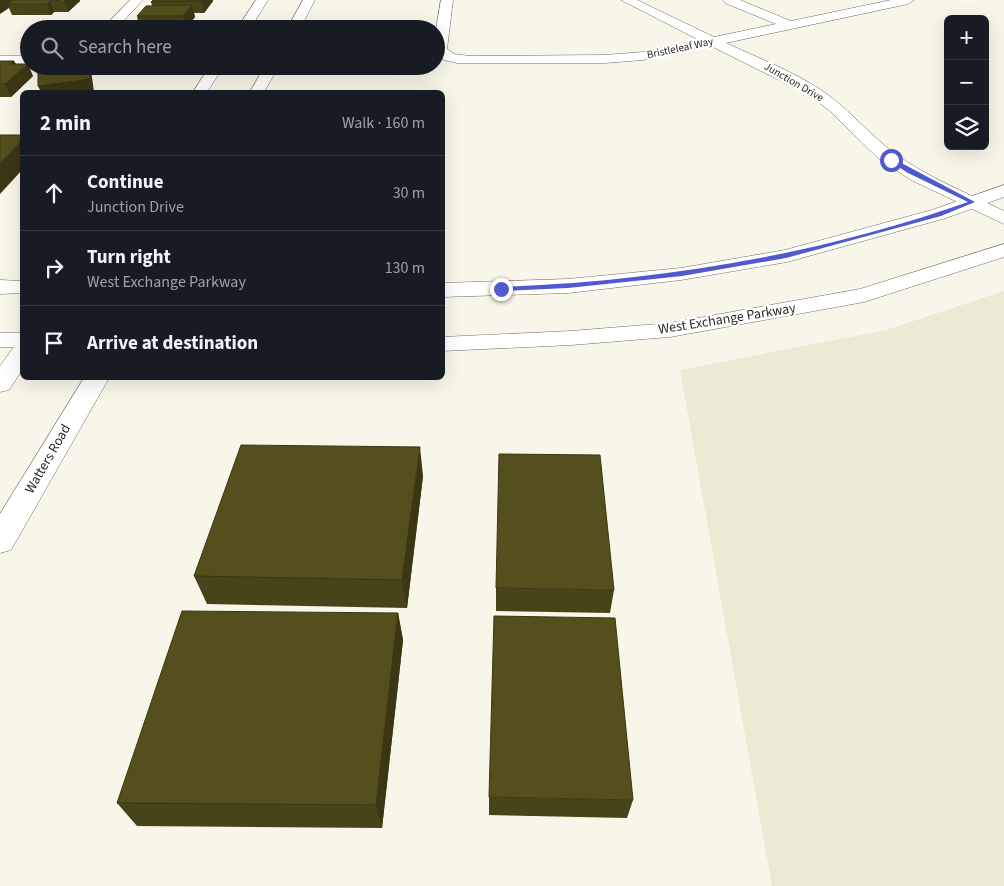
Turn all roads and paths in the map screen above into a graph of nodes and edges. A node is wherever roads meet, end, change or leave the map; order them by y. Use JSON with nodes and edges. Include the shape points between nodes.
{"nodes":[{"id":1,"x":137,"y":0,"type":"edge"},
{"id":2,"x":262,"y":0,"type":"edge"},
{"id":3,"x":309,"y":0,"type":"edge"},
{"id":4,"x":447,"y":0,"type":"edge"},
{"id":5,"x":627,"y":0,"type":"edge"},
{"id":6,"x":729,"y":0,"type":"edge"},
{"id":7,"x":908,"y":0,"type":"edge"},
{"id":8,"x":117,"y":20,"type":"edge"},
{"id":9,"x":249,"y":20,"type":"edge"},
{"id":10,"x":298,"y":20,"type":"edge"},
{"id":11,"x":444,"y":20,"type":"edge"},
{"id":12,"x":790,"y":25,"type":"junction"},
{"id":13,"x":714,"y":41,"type":"junction"},
{"id":14,"x":445,"y":55,"type":"edge"},
{"id":15,"x":0,"y":60,"type":"edge"},
{"id":16,"x":20,"y":60,"type":"edge"},
{"id":17,"x":211,"y":75,"type":"edge"},
{"id":18,"x":267,"y":75,"type":"edge"},
{"id":19,"x":201,"y":90,"type":"edge"},
{"id":20,"x":258,"y":90,"type":"edge"},
{"id":21,"x":1004,"y":192,"type":"edge"},
{"id":22,"x":972,"y":202,"type":"junction"},
{"id":23,"x":1004,"y":218,"type":"edge"},
{"id":24,"x":1004,"y":250,"type":"edge"},
{"id":25,"x":0,"y":287,"type":"edge"},
{"id":26,"x":20,"y":287,"type":"edge"},
{"id":27,"x":445,"y":290,"type":"edge"},
{"id":28,"x":0,"y":340,"type":"edge"},
{"id":29,"x":20,"y":340,"type":"edge"},
{"id":30,"x":445,"y":344,"type":"edge"},
{"id":31,"x":20,"y":356,"type":"edge"},
{"id":32,"x":95,"y":380,"type":"edge"},
{"id":33,"x":0,"y":384,"type":"edge"},
{"id":34,"x":0,"y":541,"type":"edge"}],
"edges":[{"from":1,"to":8,"type":"street"},
{"from":2,"to":9,"type":"street"},
{"from":3,"to":10,"type":"street"},
{"from":4,"to":11,"type":"street","name":"Bristleleaf Way"},
{"from":5,"to":13,"type":"street","name":"Junction Drive"},
{"from":6,"to":12,"type":"street"},
{"from":7,"to":12,"type":"street","name":"Bristleleaf Way"},
{"from":12,"to":13,"type":"street","name":"Bristleleaf Way"},
{"from":13,"to":14,"type":"street","name":"Bristleleaf Way","via":[[624,58],[470,60]]},
{"from":13,"to":22,"type":"street","name":"Junction Drive","via":[[810,89],[891,160]]},
{"from":15,"to":16,"type":"street"},
{"from":17,"to":19,"type":"street"},
{"from":18,"to":20,"type":"street"},
{"from":21,"to":22,"type":"street"},
{"from":22,"to":23,"type":"street","name":"Junction Drive"},
{"from":22,"to":27,"type":"street","via":[[786,256],[689,272],[568,286]]},
{"from":24,"to":30,"type":"street","name":"West Exchange Parkway","via":[[864,295],[670,330]]},
{"from":25,"to":26,"type":"street"},
{"from":28,"to":29,"type":"street"},
{"from":31,"to":33,"type":"street"},
{"from":32,"to":34,"type":"street","name":"Watters Road"}]}
